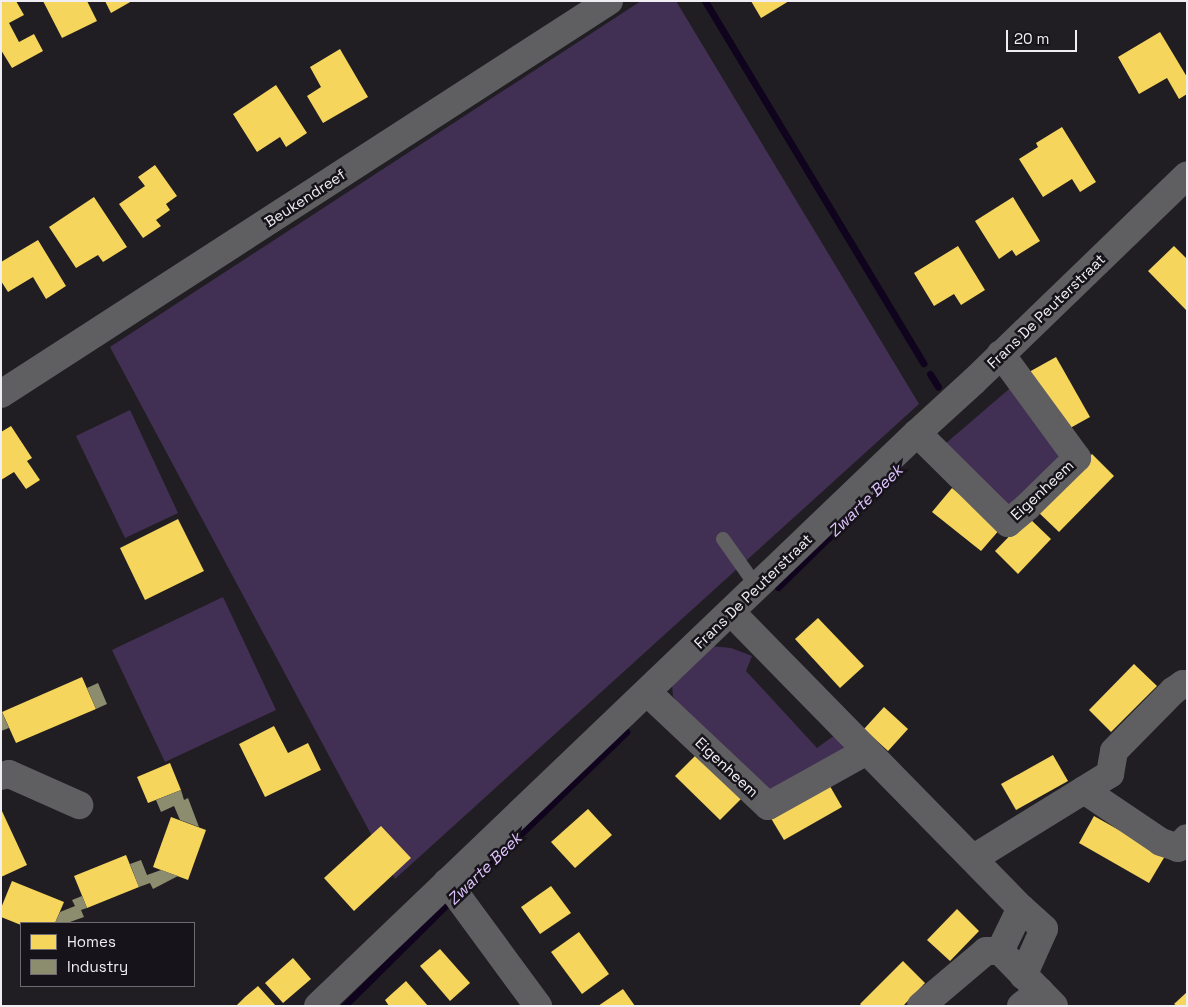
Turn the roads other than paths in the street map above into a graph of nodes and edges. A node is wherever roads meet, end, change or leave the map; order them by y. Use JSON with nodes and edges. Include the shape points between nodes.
{"nodes":[{"id":1,"x":609,"y":1,"type":"edge"},
{"id":2,"x":1187,"y":175,"type":"edge"},
{"id":3,"x":1001,"y":354,"type":"junction"},
{"id":4,"x":1,"y":394,"type":"edge"},
{"id":5,"x":917,"y":433,"type":"junction"},
{"id":6,"x":723,"y":539,"type":"dead end"},
{"id":7,"x":757,"y":587,"type":"junction"},
{"id":8,"x":731,"y":612,"type":"junction"},
{"id":9,"x":1187,"y":685,"type":"edge"},
{"id":10,"x":647,"y":692,"type":"junction"},
{"id":11,"x":867,"y":751,"type":"junction"},
{"id":12,"x":1,"y":776,"type":"edge"},
{"id":13,"x":1084,"y":790,"type":"junction"},
{"id":14,"x":79,"y":805,"type":"dead end"},
{"id":15,"x":1187,"y":838,"type":"edge"},
{"id":16,"x":974,"y":858,"type":"junction"},
{"id":17,"x":447,"y":882,"type":"junction"},
{"id":18,"x":1022,"y":908,"type":"junction"},
{"id":19,"x":1000,"y":951,"type":"junction"},
{"id":20,"x":1034,"y":995,"type":"edge"},
{"id":21,"x":318,"y":1006,"type":"edge"},
{"id":22,"x":538,"y":1006,"type":"edge"},
{"id":23,"x":921,"y":1006,"type":"edge"}],
"edges":[{"from":1,"to":4,"type":"street","name":"Beukendreef"},
{"from":2,"to":3,"type":"street","name":"Frans De Peuterstraat"},
{"from":3,"to":5,"type":"street","name":"Frans De Peuterstraat"},
{"from":3,"to":5,"type":"street","name":"Eigenheem","via":[[1077,458],[1027,507],[1008,523]]},
{"from":5,"to":7,"type":"street","name":"Frans De Peuterstraat"},
{"from":6,"to":7,"type":"lane"},
{"from":7,"to":8,"type":"street","name":"Frans De Peuterstraat"},
{"from":8,"to":10,"type":"street","name":"Frans De Peuterstraat"},
{"from":8,"to":11,"type":"street"},
{"from":9,"to":13,"type":"street","via":[[1173,691],[1114,751],[1110,774]]},
{"from":10,"to":11,"type":"street","name":"Eigenheem","via":[[768,806]]},
{"from":10,"to":17,"type":"street","name":"Frans De Peuterstraat"},
{"from":11,"to":16,"type":"street"},
{"from":12,"to":14,"type":"street","via":[[8,774]]},
{"from":13,"to":15,"type":"street","via":[[1161,842],[1178,848]]},
{"from":13,"to":16,"type":"street"},
{"from":16,"to":18,"type":"street"},
{"from":17,"to":21,"type":"street","name":"Frans De Peuterstraat"},
{"from":17,"to":22,"type":"street"},
{"from":18,"to":19,"type":"street"},
{"from":18,"to":20,"type":"street","via":[[1044,929]]},
{"from":19,"to":20,"type":"street"},
{"from":19,"to":23,"type":"street","via":[[986,951]]}]}
